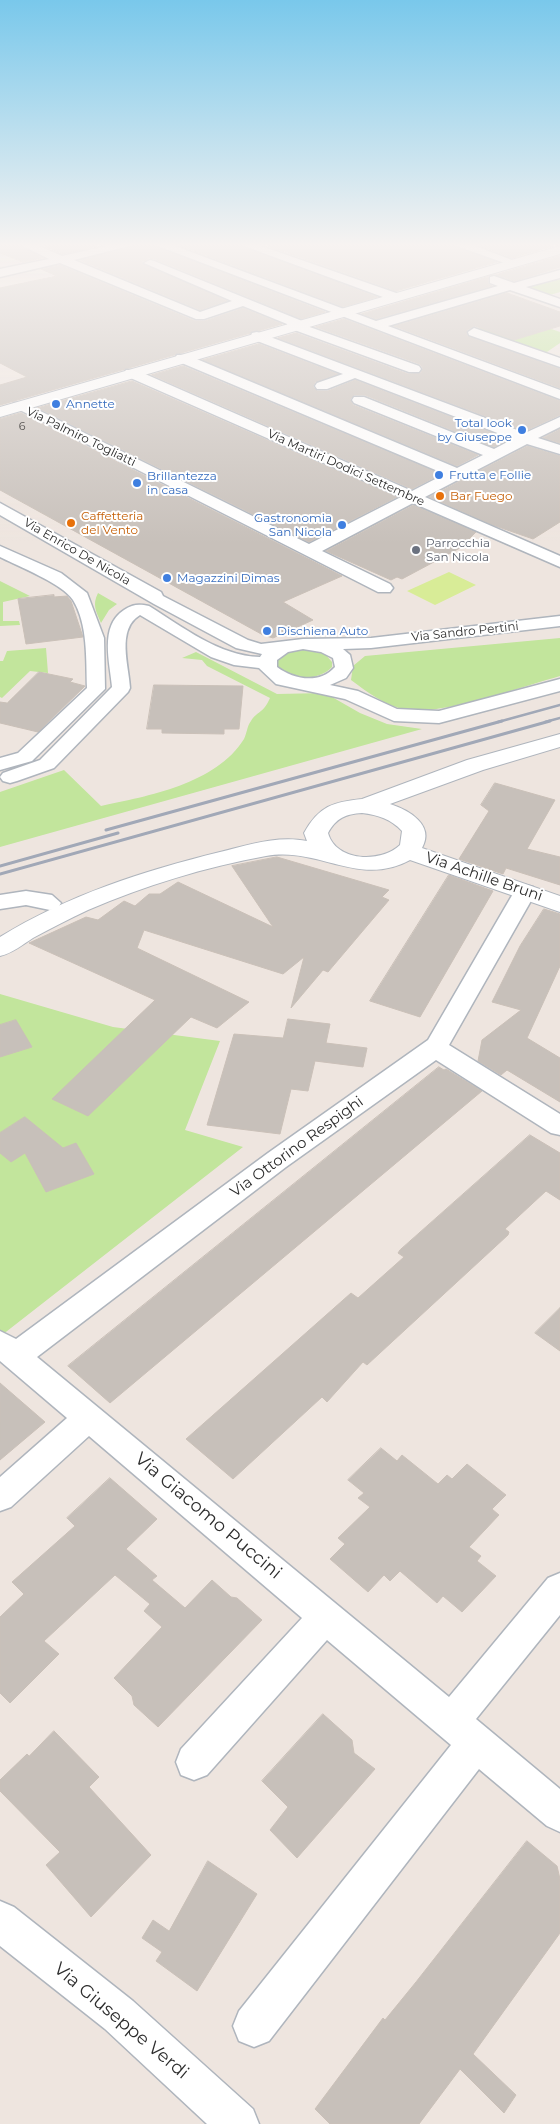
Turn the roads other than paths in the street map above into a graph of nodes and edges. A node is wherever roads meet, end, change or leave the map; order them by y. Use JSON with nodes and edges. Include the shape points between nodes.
{"nodes":[{"id":1,"x":226,"y":345,"type":"edge"},
{"id":2,"x":281,"y":345,"type":"edge"},
{"id":3,"x":349,"y":345,"type":"edge"},
{"id":4,"x":425,"y":345,"type":"edge"},
{"id":5,"x":510,"y":345,"type":"edge"},
{"id":6,"x":182,"y":358,"type":"junction"},
{"id":7,"x":560,"y":363,"type":"edge"},
{"id":8,"x":132,"y":373,"type":"junction"},
{"id":9,"x":356,"y":374,"type":"junction"},
{"id":10,"x":378,"y":382,"type":"junction"},
{"id":11,"x":322,"y":386,"type":"dead end"},
{"id":12,"x":560,"y":395,"type":"edge"},
{"id":13,"x":359,"y":400,"type":"dead end"},
{"id":14,"x":19,"y":406,"type":"junction"},
{"id":15,"x":0,"y":412,"type":"edge"},
{"id":16,"x":558,"y":424,"type":"edge"},
{"id":17,"x":526,"y":439,"type":"junction"},
{"id":18,"x":560,"y":450,"type":"edge"},
{"id":19,"x":495,"y":454,"type":"junction"},
{"id":20,"x":457,"y":474,"type":"junction"},
{"id":21,"x":414,"y":498,"type":"junction"},
{"id":22,"x":0,"y":508,"type":"edge"},
{"id":23,"x":0,"y":523,"type":"edge"},
{"id":24,"x":0,"y":551,"type":"edge"},
{"id":25,"x":309,"y":551,"type":"junction"},
{"id":26,"x":560,"y":562,"type":"edge"},
{"id":27,"x":384,"y":588,"type":"dead end"},
{"id":28,"x":90,"y":589,"type":"junction"},
{"id":29,"x":140,"y":603,"type":"junction"},
{"id":30,"x":560,"y":622,"type":"edge"},
{"id":31,"x":95,"y":638,"type":"junction"},
{"id":32,"x":370,"y":643,"type":"junction"},
{"id":33,"x":315,"y":644,"type":"junction"},
{"id":34,"x":292,"y":645,"type":"junction"},
{"id":35,"x":341,"y":655,"type":"junction"},
{"id":36,"x":266,"y":663,"type":"junction"},
{"id":37,"x":331,"y":679,"type":"junction"},
{"id":38,"x":308,"y":684,"type":"junction"},
{"id":39,"x":560,"y":685,"type":"edge"},
{"id":40,"x":351,"y":695,"type":"junction"},
{"id":41,"x":560,"y":740,"type":"edge"},
{"id":42,"x":0,"y":764,"type":"edge"},
{"id":43,"x":0,"y":779,"type":"edge"},
{"id":44,"x":431,"y":780,"type":"junction"},
{"id":45,"x":364,"y":806,"type":"junction"},
{"id":46,"x":404,"y":817,"type":"junction"},
{"id":47,"x":321,"y":821,"type":"junction"},
{"id":48,"x":408,"y":851,"type":"junction"},
{"id":49,"x":330,"y":855,"type":"junction"},
{"id":50,"x":525,"y":892,"type":"junction"},
{"id":51,"x":0,"y":902,"type":"edge"},
{"id":52,"x":50,"y":903,"type":"junction"},
{"id":53,"x":560,"y":904,"type":"edge"},
{"id":54,"x":0,"y":930,"type":"edge"},
{"id":55,"x":0,"y":948,"type":"edge"},
{"id":56,"x":434,"y":1047,"type":"junction"},
{"id":57,"x":560,"y":1126,"type":"edge"},
{"id":58,"x":8,"y":1349,"type":"edge"},
{"id":59,"x":89,"y":1417,"type":"junction"},
{"id":60,"x":0,"y":1497,"type":"edge"},
{"id":61,"x":560,"y":1589,"type":"edge"},
{"id":62,"x":326,"y":1616,"type":"junction"},
{"id":63,"x":464,"y":1731,"type":"junction"},
{"id":64,"x":194,"y":1762,"type":"dead end"},
{"id":65,"x":560,"y":1813,"type":"edge"},
{"id":66,"x":0,"y":1921,"type":"edge"},
{"id":67,"x":254,"y":2026,"type":"dead end"},
{"id":68,"x":238,"y":2124,"type":"edge"}],
"edges":[{"from":1,"to":6,"type":"street"},
{"from":2,"to":9,"type":"street"},
{"from":3,"to":10,"type":"street","via":[[414,369]]},
{"from":4,"to":12,"type":"street"},
{"from":5,"to":7,"type":"street"},
{"from":6,"to":8,"type":"street"},
{"from":6,"to":20,"type":"street"},
{"from":8,"to":14,"type":"street"},
{"from":8,"to":21,"type":"street","name":"Via Martiri Dodici Settembre"},
{"from":9,"to":10,"type":"street"},
{"from":9,"to":11,"type":"street"},
{"from":10,"to":17,"type":"street"},
{"from":13,"to":19,"type":"street"},
{"from":14,"to":15,"type":"street"},
{"from":14,"to":25,"type":"street","name":"Via Palmiro Togliatti"},
{"from":16,"to":17,"type":"street"},
{"from":17,"to":18,"type":"street"},
{"from":17,"to":19,"type":"street"},
{"from":19,"to":20,"type":"street"},
{"from":20,"to":21,"type":"street"},
{"from":21,"to":25,"type":"street"},
{"from":21,"to":26,"type":"street","name":"Via Martiri Dodici Settembre"},
{"from":22,"to":29,"type":"street","name":"Via Enrico De Nicola"},
{"from":23,"to":28,"type":"street","name":"Via Enrico De Nicola"},
{"from":24,"to":28,"type":"street"},
{"from":25,"to":27,"type":"street","name":"Via Palmiro Togliatti"},
{"from":28,"to":31,"type":"street"},
{"from":29,"to":31,"type":"street","via":[[118,608]]},
{"from":29,"to":34,"type":"street","name":"Via Enrico De Nicola","via":[[242,644],[262,649]]},
{"from":29,"to":36,"type":"street","name":"Via Enrico De Nicola","via":[[225,658],[248,664]]},
{"from":29,"to":43,"type":"street","via":[[124,618],[116,634],[121,688],[47,764]]},
{"from":30,"to":32,"type":"street","name":"Via Sandro Pertini"},
{"from":31,"to":42,"type":"street","via":[[96,689],[25,758]]},
{"from":32,"to":33,"type":"street","name":"Via Sandro Pertini"},
{"from":32,"to":35,"type":"street","name":"Via Sandro Pertini"},
{"from":33,"to":34,"type":"street","name":"Via Enrico De Nicola"},
{"from":33,"to":35,"type":"street"},
{"from":34,"to":36,"type":"street","via":[[274,652]]},
{"from":35,"to":37,"type":"street","via":[[344,668]]},
{"from":36,"to":38,"type":"street","via":[[274,675],[283,680]]},
{"from":37,"to":38,"type":"street"},
{"from":37,"to":40,"type":"street"},
{"from":38,"to":40,"type":"street"},
{"from":39,"to":40,"type":"street","via":[[439,717],[394,715]]},
{"from":41,"to":44,"type":"street"},
{"from":44,"to":45,"type":"street"},
{"from":44,"to":46,"type":"street","via":[[410,803]]},
{"from":45,"to":46,"type":"street","via":[[378,807]]},
{"from":45,"to":47,"type":"street","via":[[334,812]]},
{"from":46,"to":48,"type":"street","via":[[415,837]]},
{"from":47,"to":49,"type":"street","via":[[316,838]]},
{"from":47,"to":52,"type":"street","via":[[289,832],[162,860],[107,878]]},
{"from":48,"to":49,"type":"street","via":[[393,860],[372,864]]},
{"from":48,"to":50,"type":"street","name":"Via Achille Bruni"},
{"from":49,"to":55,"type":"street","via":[[285,846],[185,868],[64,913]]},
{"from":50,"to":53,"type":"street","name":"Via Achille Bruni"},
{"from":50,"to":56,"type":"street","name":"Via Ottorino Respighi"},
{"from":51,"to":52,"type":"street","via":[[22,897],[43,898]]},
{"from":52,"to":54,"type":"street"},
{"from":56,"to":57,"type":"street"},
{"from":56,"to":58,"type":"street","name":"Via Ottorino Respighi"},
{"from":58,"to":59,"type":"street","name":"Via Giacomo Puccini"},
{"from":59,"to":60,"type":"street"},
{"from":59,"to":62,"type":"street","name":"Via Giacomo Puccini"},
{"from":61,"to":63,"type":"street"},
{"from":62,"to":63,"type":"street","name":"Via Giacomo Puccini"},
{"from":62,"to":64,"type":"street"},
{"from":63,"to":65,"type":"street","name":"Via Giacomo Puccini"},
{"from":63,"to":67,"type":"street"},
{"from":66,"to":68,"type":"street","name":"Via Giuseppe Verdi","via":[[119,2015]]}]}
